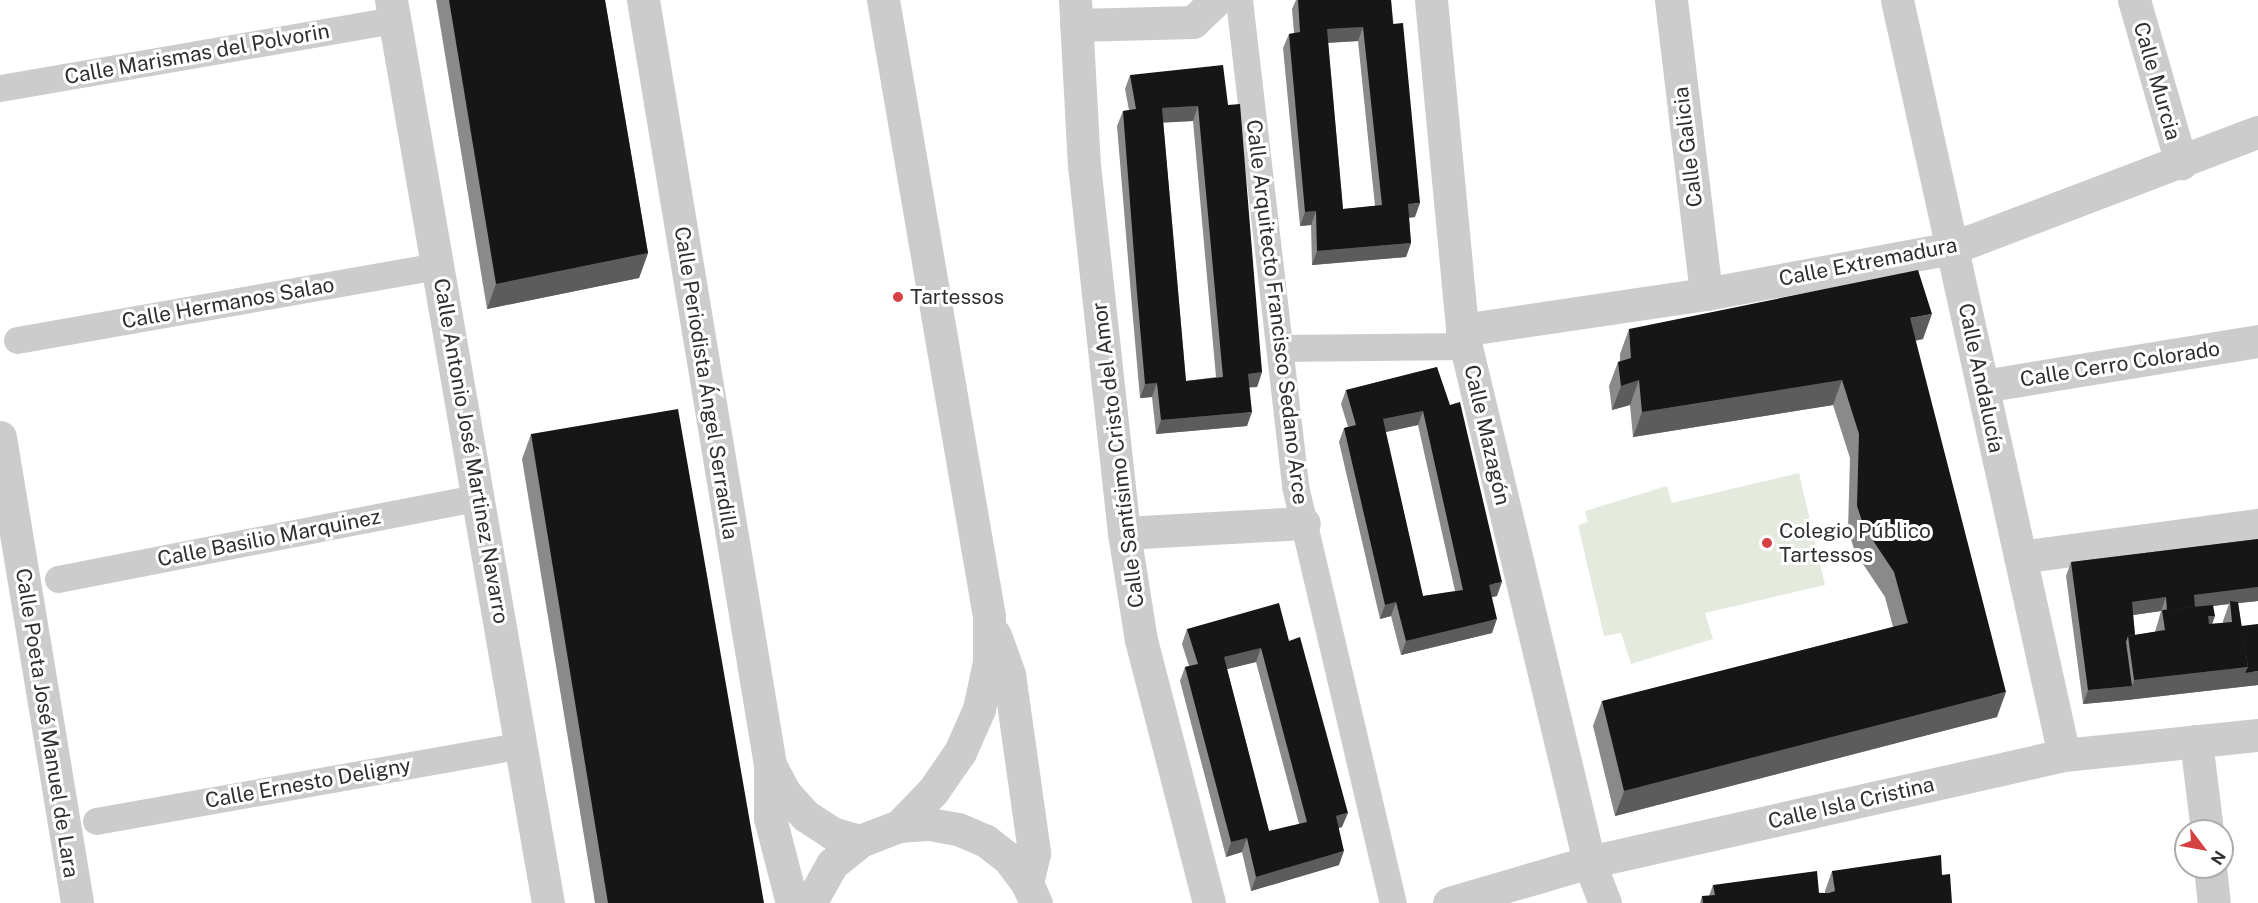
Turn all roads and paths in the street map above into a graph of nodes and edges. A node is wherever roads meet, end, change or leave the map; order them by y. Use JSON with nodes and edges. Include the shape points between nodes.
{"nodes":[{"id":1,"x":643,"y":0,"type":"edge"},
{"id":2,"x":884,"y":0,"type":"edge"},
{"id":3,"x":1216,"y":0,"type":"edge"},
{"id":4,"x":1239,"y":0,"type":"edge"},
{"id":5,"x":1431,"y":0,"type":"edge"},
{"id":6,"x":1671,"y":0,"type":"edge"},
{"id":7,"x":1897,"y":0,"type":"edge"},
{"id":8,"x":2134,"y":0,"type":"edge"},
{"id":9,"x":393,"y":10,"type":"edge"},
{"id":10,"x":1075,"y":13,"type":"edge"},
{"id":11,"x":0,"y":88,"type":"edge"},
{"id":12,"x":2258,"y":132,"type":"edge"},
{"id":13,"x":2181,"y":163,"type":"junction"},
{"id":14,"x":1952,"y":248,"type":"junction"},
{"id":15,"x":438,"y":266,"type":"junction"},
{"id":16,"x":1706,"y":294,"type":"junction"},
{"id":17,"x":1464,"y":338,"type":"junction"},
{"id":18,"x":17,"y":340,"type":"dead end"},
{"id":19,"x":2258,"y":341,"type":"edge"},
{"id":20,"x":1280,"y":348,"type":"junction"},
{"id":21,"x":1983,"y":386,"type":"junction"},
{"id":22,"x":0,"y":437,"type":"edge"},
{"id":23,"x":479,"y":497,"type":"junction"},
{"id":24,"x":1304,"y":523,"type":"junction"},
{"id":25,"x":2258,"y":525,"type":"edge"},
{"id":26,"x":1124,"y":533,"type":"junction"},
{"id":27,"x":2020,"y":557,"type":"junction"},
{"id":28,"x":58,"y":579,"type":"dead end"},
{"id":29,"x":989,"y":616,"type":"junction"},
{"id":30,"x":2258,"y":735,"type":"edge"},
{"id":31,"x":2196,"y":741,"type":"junction"},
{"id":32,"x":521,"y":746,"type":"junction"},
{"id":33,"x":2064,"y":755,"type":"junction"},
{"id":34,"x":770,"y":765,"type":"junction"},
{"id":35,"x":2205,"y":819,"type":"edge"},
{"id":36,"x":96,"y":821,"type":"dead end"},
{"id":37,"x":899,"y":826,"type":"junction"},
{"id":38,"x":860,"y":841,"type":"junction"},
{"id":39,"x":1589,"y":862,"type":"junction"},
{"id":40,"x":2211,"y":879,"type":"edge"},
{"id":41,"x":1032,"y":893,"type":"edge"},
{"id":42,"x":77,"y":903,"type":"edge"},
{"id":43,"x":548,"y":903,"type":"edge"},
{"id":44,"x":792,"y":903,"type":"edge"},
{"id":45,"x":810,"y":903,"type":"edge"},
{"id":46,"x":1209,"y":903,"type":"edge"},
{"id":47,"x":1393,"y":903,"type":"edge"},
{"id":48,"x":1449,"y":903,"type":"edge"},
{"id":49,"x":1605,"y":903,"type":"edge"},
{"id":50,"x":2214,"y":903,"type":"edge"}],
"edges":[{"from":1,"to":34,"type":"street","name":"Calle Periodista Ángel Serradilla"},
{"from":2,"to":29,"type":"street"},
{"from":3,"to":10,"type":"street","via":[[1193,22]]},
{"from":4,"to":20,"type":"street","name":"Calle Arquitecto Francisco Sedano Arce"},
{"from":5,"to":17,"type":"street","name":"Calle Mazagón"},
{"from":6,"to":16,"type":"street","name":"Calle Galicia"},
{"from":7,"to":14,"type":"street","name":"Calle Andalucía"},
{"from":8,"to":13,"type":"street","name":"Calle Murcia"},
{"from":9,"to":11,"type":"street","name":"Calle Marismas del Polvorin"},
{"from":9,"to":15,"type":"street","name":"Calle Antonio José Martinez Navarro"},
{"from":10,"to":26,"type":"street","name":"Calle Santísimo Cristo del Amor","via":[[1084,165]]},
{"from":12,"to":13,"type":"street","name":"Calle Extremadura"},
{"from":13,"to":14,"type":"street","name":"Calle Extremadura"},
{"from":14,"to":16,"type":"street","name":"Calle Extremadura"},
{"from":14,"to":21,"type":"street","name":"Calle Andalucía"},
{"from":15,"to":18,"type":"street","name":"Calle Hermanos Salao"},
{"from":15,"to":23,"type":"street","name":"Calle Antonio José Martinez Navarro"},
{"from":16,"to":17,"type":"street","name":"Calle Extremadura"},
{"from":17,"to":20,"type":"street"},
{"from":17,"to":39,"type":"street","name":"Calle Mazagón"},
{"from":19,"to":21,"type":"street","name":"Calle Cerro Colorado"},
{"from":20,"to":24,"type":"street","name":"Calle Arquitecto Francisco Sedano Arce","via":[[1295,486]]},
{"from":21,"to":27,"type":"street","name":"Calle Andalucía"},
{"from":22,"to":42,"type":"street","name":"Calle Poeta José Manuel de Lara"},
{"from":23,"to":28,"type":"street","name":"Calle Basilio Marquinez"},
{"from":23,"to":32,"type":"street","name":"Calle Antonio José Martinez Navarro"},
{"from":24,"to":26,"type":"street"},
{"from":24,"to":47,"type":"street","name":"Calle Arquitecto Francisco Sedano Arce"},
{"from":25,"to":27,"type":"street"},
{"from":26,"to":46,"type":"street","name":"Calle Santísimo Cristo del Amor","via":[[1141,640]]},
{"from":27,"to":33,"type":"street","name":"Calle Andalucía"},
{"from":29,"to":37,"type":"street","via":[[989,663],[975,720],[960,752],[933,791]]},
{"from":29,"to":41,"type":"street","via":[[1010,686],[1034,853]]},
{"from":30,"to":31,"type":"street","name":"Calle Isla Cristina"},
{"from":31,"to":33,"type":"street","name":"Calle Isla Cristina"},
{"from":31,"to":35,"type":"street"},
{"from":32,"to":36,"type":"street","name":"Calle Ernesto Deligny"},
{"from":32,"to":43,"type":"street","name":"Calle Antonio José Martinez Navarro"},
{"from":33,"to":39,"type":"street","name":"Calle Isla Cristina"},
{"from":34,"to":38,"type":"street","name":"Calle Periodista Ángel Serradilla","via":[[785,793],[806,816],[832,833]]},
{"from":34,"to":44,"type":"street","name":"Calle Periodista Ángel Serradilla","via":[[770,818]]},
{"from":37,"to":38,"type":"street"},
{"from":37,"to":41,"type":"street","via":[[929,824],[958,829],[986,841],[1009,860]]},
{"from":38,"to":45,"type":"street","via":[[832,864]]},
{"from":39,"to":48,"type":"street","name":"Calle Isla Cristina"},
{"from":39,"to":49,"type":"street","name":"Calle Mazagón"},
{"from":40,"to":50,"type":"street"}]}
